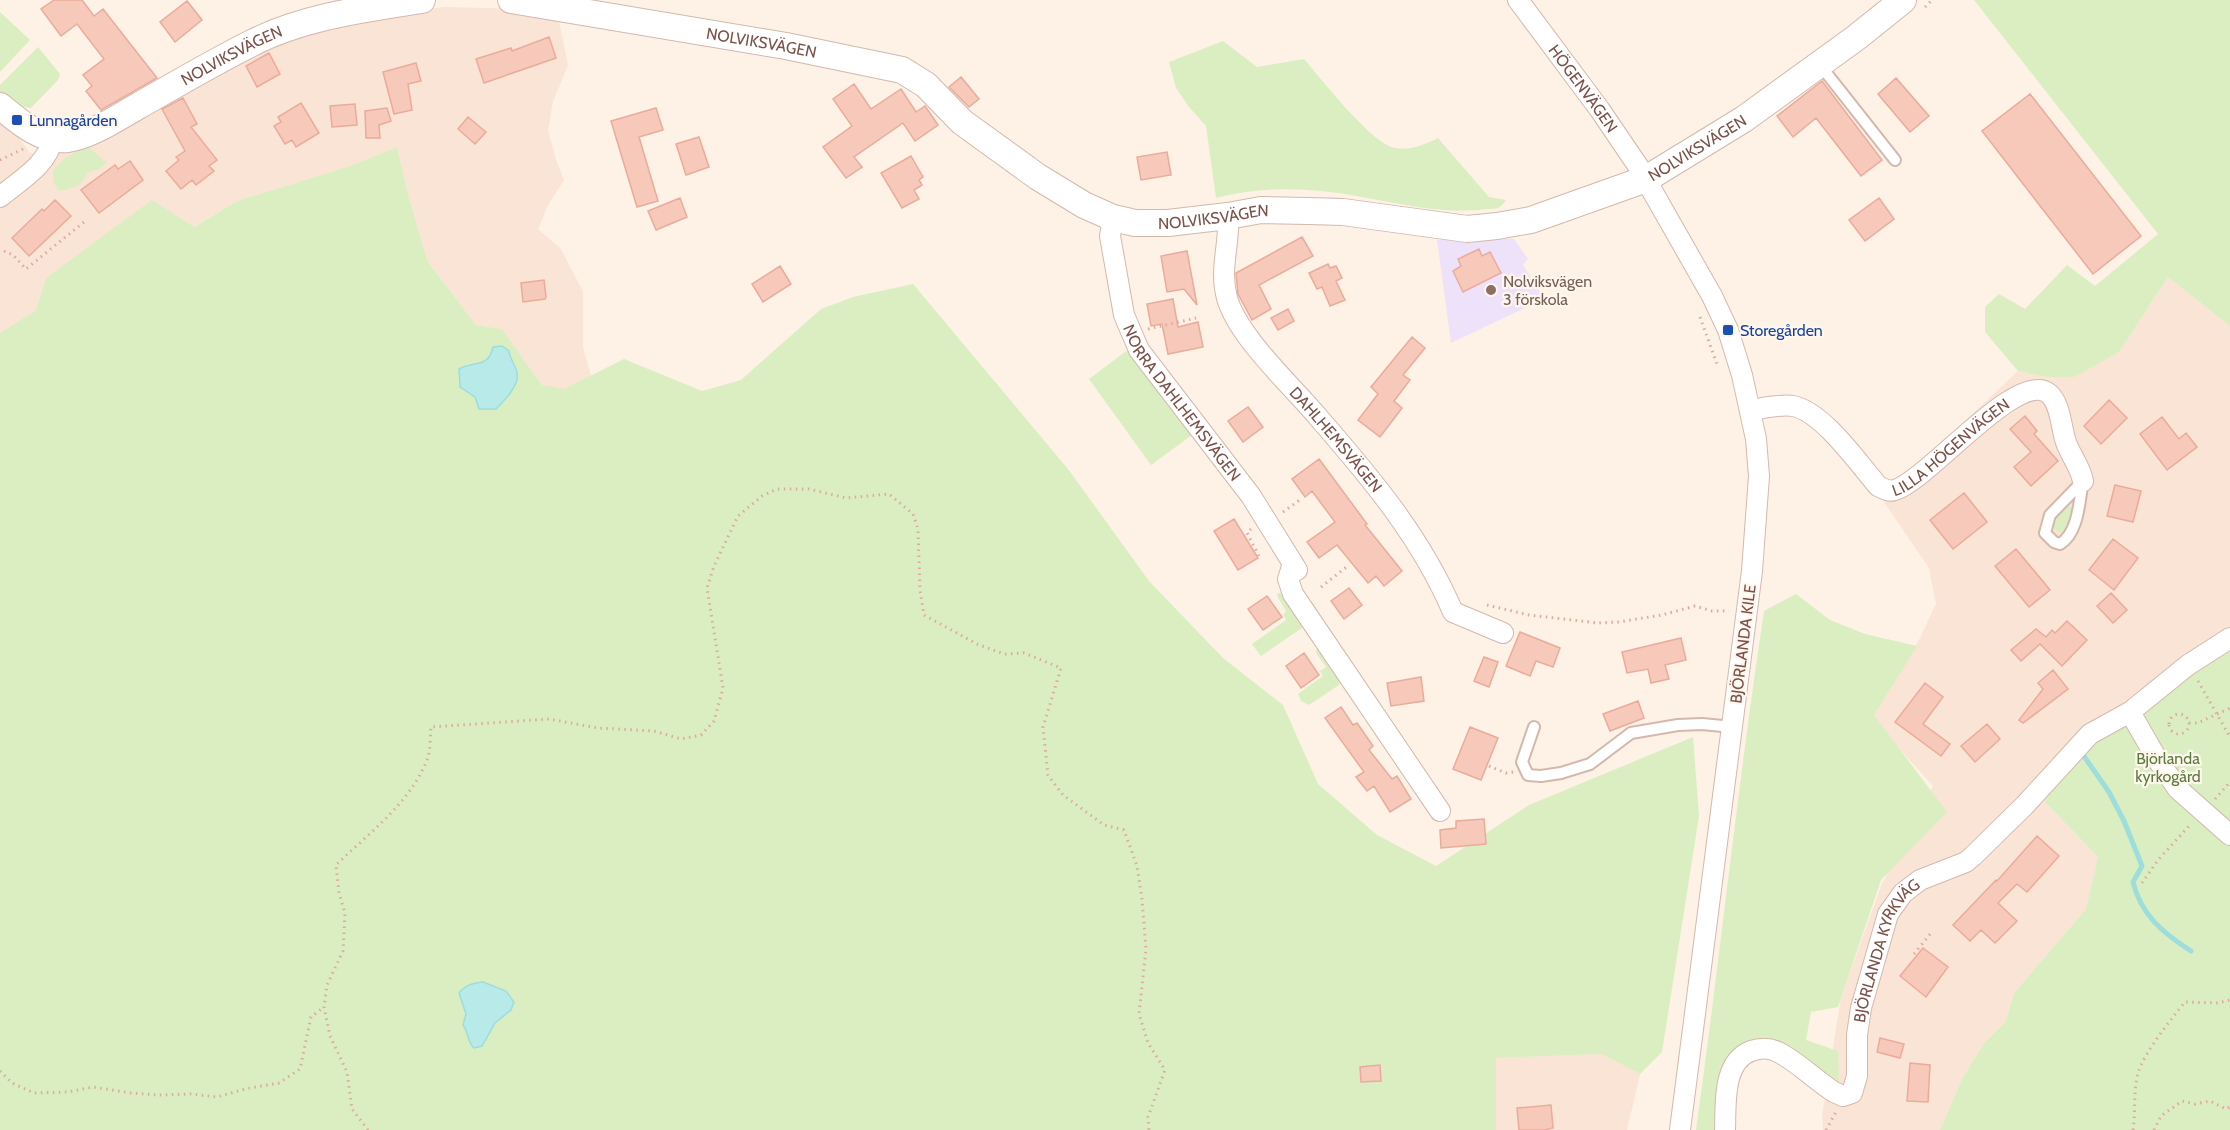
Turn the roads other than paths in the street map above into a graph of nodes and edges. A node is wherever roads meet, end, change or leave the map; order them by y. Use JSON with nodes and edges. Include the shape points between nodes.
{"nodes":[{"id":1,"x":422,"y":0,"type":"edge"},
{"id":2,"x":511,"y":0,"type":"edge"},
{"id":3,"x":1518,"y":0,"type":"edge"},
{"id":4,"x":1914,"y":3,"type":"edge"},
{"id":5,"x":1820,"y":64,"type":"junction"},
{"id":6,"x":0,"y":106,"type":"edge"},
{"id":7,"x":52,"y":138,"type":"junction"},
{"id":8,"x":1895,"y":160,"type":"dead end"},
{"id":9,"x":1646,"y":179,"type":"junction"},
{"id":10,"x":0,"y":197,"type":"edge"},
{"id":11,"x":1228,"y":216,"type":"junction"},
{"id":12,"x":1113,"y":218,"type":"junction"},
{"id":13,"x":1751,"y":410,"type":"junction"},
{"id":14,"x":2083,"y":481,"type":"junction"},
{"id":15,"x":1503,"y":633,"type":"dead end"},
{"id":16,"x":2230,"y":638,"type":"edge"},
{"id":17,"x":2130,"y":712,"type":"junction"},
{"id":18,"x":1534,"y":727,"type":"dead end"},
{"id":19,"x":1733,"y":727,"type":"junction"},
{"id":20,"x":1440,"y":811,"type":"dead end"},
{"id":21,"x":2230,"y":835,"type":"edge"},
{"id":22,"x":1680,"y":1130,"type":"edge"},
{"id":23,"x":1725,"y":1130,"type":"edge"}],
"edges":[{"from":1,"to":7,"type":"street","name":"NOLVIKSVÄGEN","via":[[341,14],[274,33],[107,123],[76,137]]},
{"from":2,"to":12,"type":"street","name":"NOLVIKSVÄGEN","via":[[786,46],[902,70],[926,85],[962,122],[1020,164],[1084,205]]},
{"from":3,"to":9,"type":"street","name":"HÖGENVÄGEN"},
{"from":4,"to":5,"type":"street","name":"NOLVIKSVÄGEN"},
{"from":5,"to":8,"type":"lane"},
{"from":5,"to":9,"type":"street","name":"NOLVIKSVÄGEN","via":[[1744,119]]},
{"from":6,"to":7,"type":"street","via":[[38,133]]},
{"from":7,"to":10,"type":"street","via":[[39,164]]},
{"from":9,"to":11,"type":"street","name":"NOLVIKSVÄGEN","via":[[1531,220],[1467,229],[1332,211],[1261,210]]},
{"from":9,"to":13,"type":"street","name":"BJÖRLANDA KILE","via":[[1728,330]]},
{"from":11,"to":12,"type":"street","name":"NOLVIKSVÄGEN","via":[[1168,223]]},
{"from":11,"to":15,"type":"street","name":"DAHLHEMSVÄGEN","via":[[1222,272],[1227,299],[1245,332],[1368,475],[1413,534],[1453,612]]},
{"from":12,"to":20,"type":"street","name":"NORRA DAHLHEMSVÄGEN","via":[[1110,236],[1124,315],[1139,350],[1251,496],[1295,567],[1288,579],[1293,594]]},
{"from":13,"to":14,"type":"street","name":"LILLA HÖGENVÄGEN","via":[[1772,406],[1804,410],[1820,419],[1878,486],[1895,490],[2002,405],[2033,389],[2047,392],[2056,403],[2066,443]]},
{"from":13,"to":19,"type":"street","name":"BJÖRLANDA KILE","via":[[1759,476]]},
{"from":14,"to":14,"type":"lane","via":[[2050,515],[2045,533],[2054,542],[2065,541],[2074,526]]},
{"from":16,"to":17,"type":"street","name":"BJÖRLANDA KYRKVÄG","via":[[2188,665]]},
{"from":17,"to":21,"type":"street","via":[[2178,789]]},
{"from":17,"to":23,"type":"street","name":"BJÖRLANDA KYRKVÄG","via":[[2090,734],[2025,806],[1966,862],[1920,880],[1903,893],[1888,914],[1860,1008],[1857,1076],[1852,1093],[1843,1096],[1834,1092],[1777,1052],[1753,1050],[1743,1054],[1729,1077]]},
{"from":18,"to":19,"type":"lane","via":[[1522,762],[1528,774],[1541,776],[1590,764],[1631,733],[1678,725]]},
{"from":19,"to":22,"type":"street","name":"BJÖRLANDA KILE"}]}
